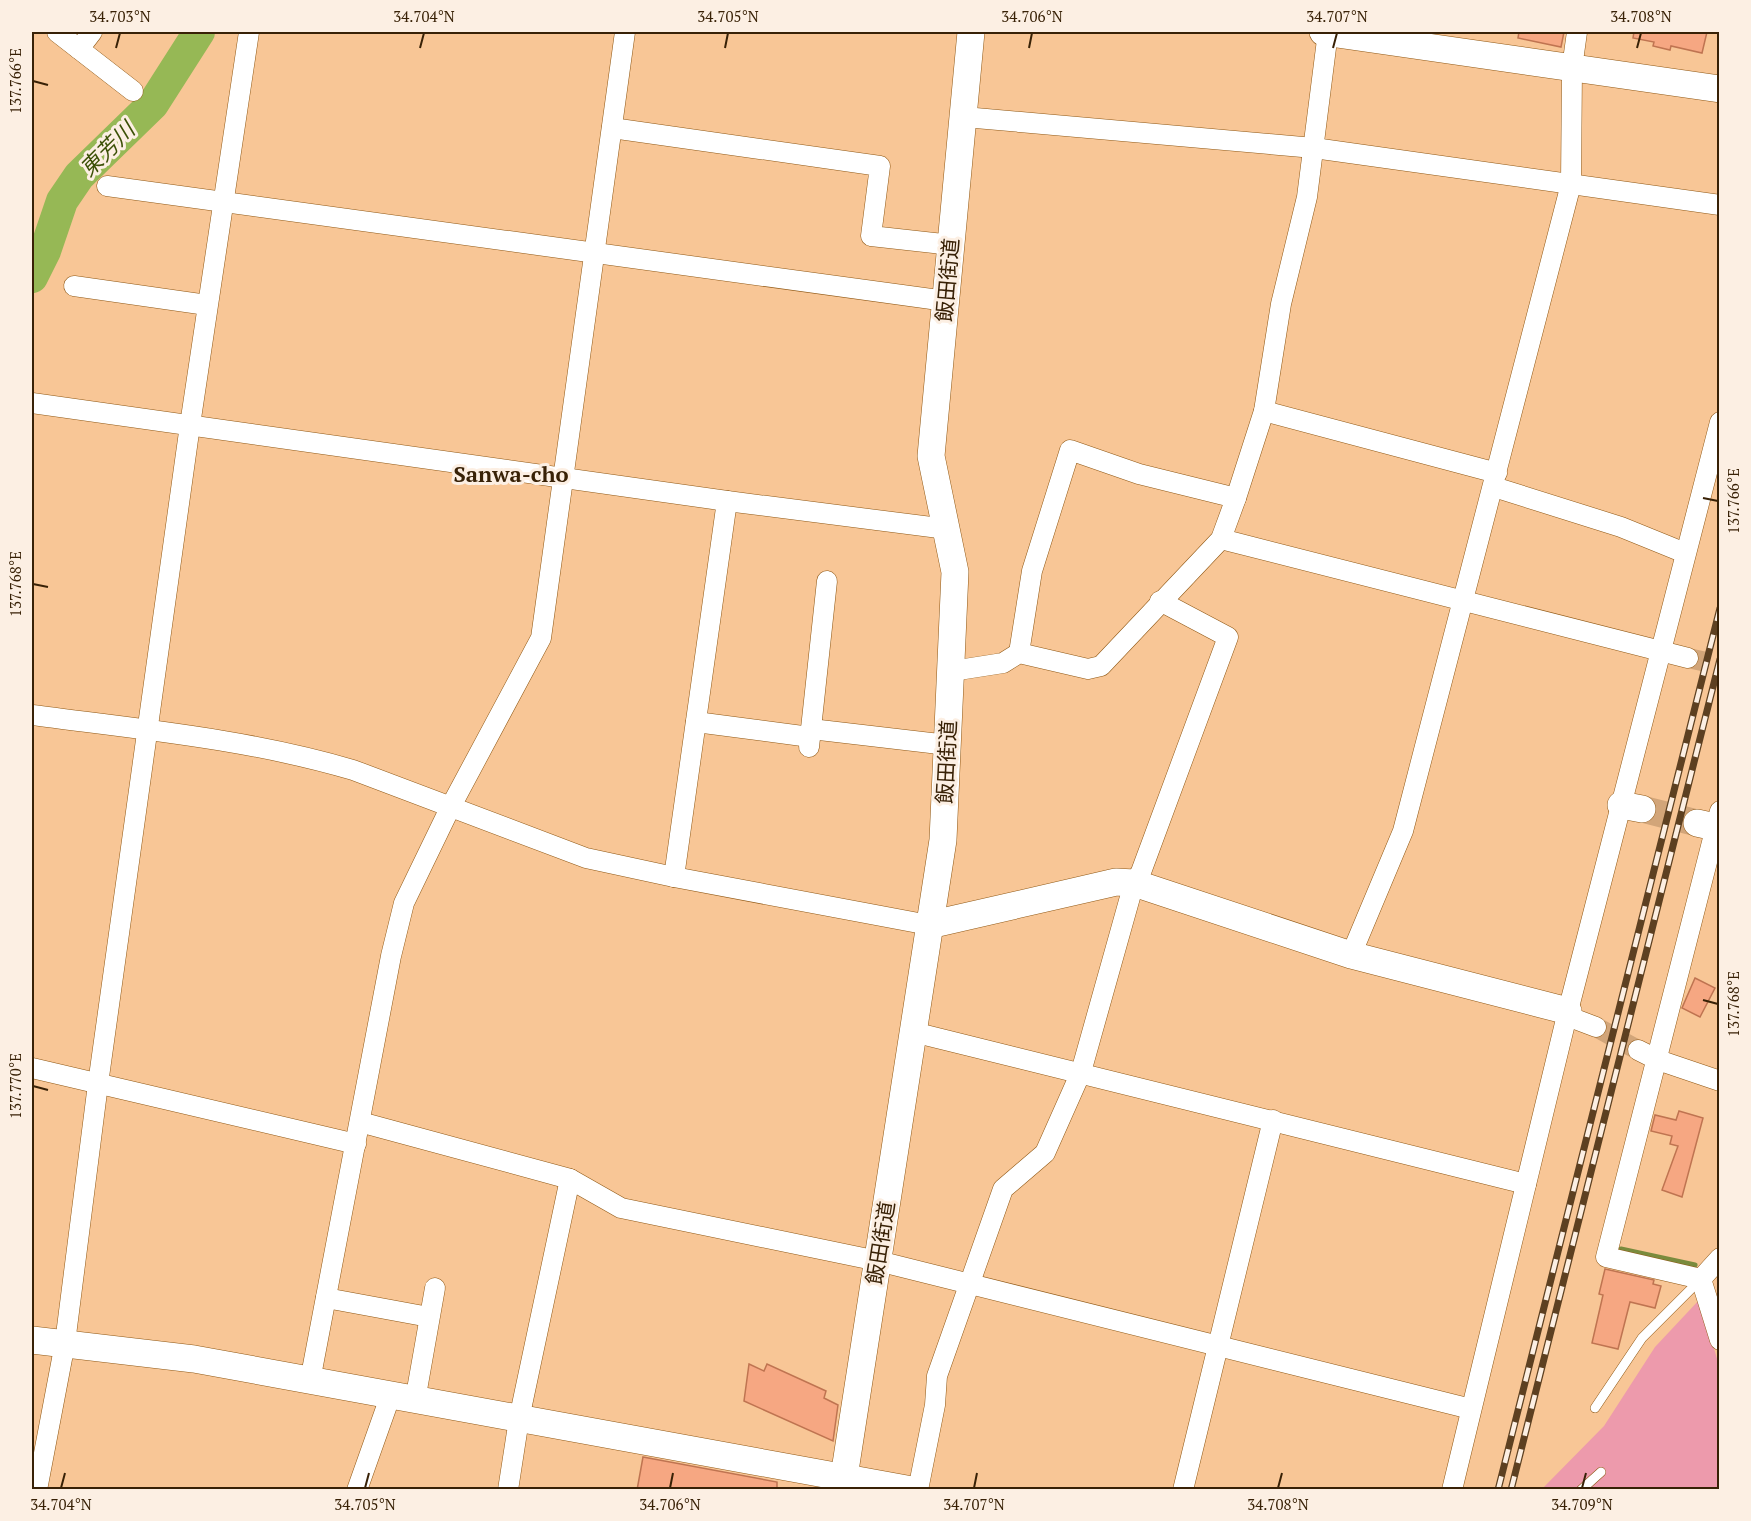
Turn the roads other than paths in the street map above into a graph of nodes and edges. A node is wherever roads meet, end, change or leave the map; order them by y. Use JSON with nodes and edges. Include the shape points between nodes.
{"nodes":[{"id":1,"x":57,"y":32,"type":"edge"},
{"id":2,"x":92,"y":32,"type":"edge"},
{"id":3,"x":249,"y":32,"type":"edge"},
{"id":4,"x":625,"y":32,"type":"edge"},
{"id":5,"x":971,"y":32,"type":"edge"},
{"id":6,"x":1323,"y":32,"type":"edge"},
{"id":7,"x":1328,"y":32,"type":"edge"},
{"id":8,"x":1577,"y":32,"type":"edge"},
{"id":9,"x":79,"y":49,"type":"junction"},
{"id":10,"x":1572,"y":68,"type":"junction"},
{"id":11,"x":1719,"y":89,"type":"edge"},
{"id":12,"x":133,"y":91,"type":"dead end"},
{"id":13,"x":964,"y":117,"type":"junction"},
{"id":14,"x":612,"y":128,"type":"junction"},
{"id":15,"x":1314,"y":148,"type":"junction"},
{"id":16,"x":1571,"y":184,"type":"junction"},
{"id":17,"x":107,"y":186,"type":"dead end"},
{"id":18,"x":222,"y":202,"type":"junction"},
{"id":19,"x":1719,"y":205,"type":"edge"},
{"id":20,"x":952,"y":244,"type":"junction"},
{"id":21,"x":594,"y":255,"type":"junction"},
{"id":22,"x":74,"y":286,"type":"dead end"},
{"id":23,"x":946,"y":301,"type":"junction"},
{"id":24,"x":207,"y":305,"type":"junction"},
{"id":25,"x":32,"y":403,"type":"edge"},
{"id":26,"x":1264,"y":411,"type":"junction"},
{"id":27,"x":1719,"y":422,"type":"edge"},
{"id":28,"x":190,"y":425,"type":"junction"},
{"id":29,"x":562,"y":478,"type":"junction"},
{"id":30,"x":1495,"y":480,"type":"junction"},
{"id":31,"x":1236,"y":498,"type":"junction"},
{"id":32,"x":727,"y":501,"type":"junction"},
{"id":33,"x":947,"y":529,"type":"junction"},
{"id":34,"x":1221,"y":539,"type":"junction"},
{"id":35,"x":1686,"y":553,"type":"junction"},
{"id":36,"x":827,"y":581,"type":"dead end"},
{"id":37,"x":1160,"y":601,"type":"junction"},
{"id":38,"x":1462,"y":601,"type":"junction"},
{"id":39,"x":1660,"y":651,"type":"junction"},
{"id":40,"x":1019,"y":653,"type":"junction"},
{"id":41,"x":1688,"y":658,"type":"tunnel mouth"},
{"id":42,"x":952,"y":671,"type":"junction"},
{"id":43,"x":32,"y":715,"type":"edge"},
{"id":44,"x":696,"y":722,"type":"junction"},
{"id":45,"x":149,"y":730,"type":"junction"},
{"id":46,"x":810,"y":737,"type":"junction"},
{"id":47,"x":948,"y":745,"type":"junction"},
{"id":48,"x":450,"y":808,"type":"junction"},
{"id":49,"x":1711,"y":820,"type":"edge"},
{"id":50,"x":674,"y":877,"type":"junction"},
{"id":51,"x":1134,"y":883,"type":"junction"},
{"id":52,"x":929,"y":925,"type":"junction"},
{"id":53,"x":1351,"y":955,"type":"junction"},
{"id":54,"x":1567,"y":1014,"type":"junction"},
{"id":55,"x":1596,"y":1027,"type":"tunnel mouth"},
{"id":56,"x":913,"y":1032,"type":"junction"},
{"id":57,"x":1638,"y":1050,"type":"tunnel mouth"},
{"id":58,"x":1658,"y":1060,"type":"junction"},
{"id":59,"x":32,"y":1068,"type":"edge"},
{"id":60,"x":1081,"y":1072,"type":"junction"},
{"id":61,"x":1719,"y":1081,"type":"edge"},
{"id":62,"x":98,"y":1084,"type":"junction"},
{"id":63,"x":1273,"y":1120,"type":"junction"},
{"id":64,"x":360,"y":1122,"type":"junction"},
{"id":65,"x":356,"y":1144,"type":"junction"},
{"id":66,"x":570,"y":1179,"type":"junction"},
{"id":67,"x":1526,"y":1184,"type":"junction"},
{"id":68,"x":1719,"y":1258,"type":"edge"},
{"id":69,"x":878,"y":1261,"type":"junction"},
{"id":70,"x":1701,"y":1279,"type":"junction"},
{"id":71,"x":971,"y":1285,"type":"junction"},
{"id":72,"x":435,"y":1288,"type":"dead end"},
{"id":73,"x":326,"y":1298,"type":"junction"},
{"id":74,"x":429,"y":1317,"type":"junction"},
{"id":75,"x":32,"y":1340,"type":"edge"},
{"id":76,"x":1719,"y":1340,"type":"edge"},
{"id":77,"x":65,"y":1343,"type":"junction"},
{"id":78,"x":1217,"y":1346,"type":"junction"},
{"id":79,"x":310,"y":1381,"type":"junction"},
{"id":80,"x":402,"y":1399,"type":"junction"},
{"id":81,"x":1595,"y":1408,"type":"dead end"},
{"id":82,"x":1471,"y":1409,"type":"junction"},
{"id":83,"x":519,"y":1419,"type":"junction"},
{"id":84,"x":1601,"y":1472,"type":"dead end"},
{"id":85,"x":843,"y":1484,"type":"edge"},
{"id":86,"x":37,"y":1490,"type":"edge"},
{"id":87,"x":357,"y":1490,"type":"edge"},
{"id":88,"x":508,"y":1490,"type":"edge"},
{"id":89,"x":912,"y":1490,"type":"edge"},
{"id":90,"x":918,"y":1490,"type":"edge"},
{"id":91,"x":1183,"y":1490,"type":"edge"},
{"id":92,"x":1452,"y":1490,"type":"edge"},
{"id":93,"x":1581,"y":1490,"type":"edge"}],
"edges":[{"from":1,"to":9,"type":"street"},
{"from":2,"to":9,"type":"street"},
{"from":3,"to":18,"type":"street"},
{"from":4,"to":14,"type":"street"},
{"from":5,"to":13,"type":"street","name":"飯田街道"},
{"from":6,"to":7,"type":"street"},
{"from":7,"to":10,"type":"street"},
{"from":7,"to":15,"type":"street"},
{"from":8,"to":10,"type":"street"},
{"from":9,"to":12,"type":"street"},
{"from":10,"to":11,"type":"street"},
{"from":10,"to":16,"type":"street"},
{"from":13,"to":15,"type":"street"},
{"from":13,"to":20,"type":"street","name":"飯田街道"},
{"from":14,"to":20,"type":"street","via":[[880,166],[871,236]]},
{"from":14,"to":21,"type":"street"},
{"from":15,"to":16,"type":"street"},
{"from":15,"to":26,"type":"street","via":[[1281,304]]},
{"from":16,"to":19,"type":"street"},
{"from":16,"to":30,"type":"street"},
{"from":17,"to":18,"type":"street"},
{"from":18,"to":21,"type":"street"},
{"from":18,"to":24,"type":"street"},
{"from":20,"to":23,"type":"street","name":"飯田街道"},
{"from":21,"to":23,"type":"street"},
{"from":21,"to":29,"type":"street"},
{"from":22,"to":24,"type":"street"},
{"from":23,"to":33,"type":"street","name":"飯田街道","via":[[932,456]]},
{"from":24,"to":28,"type":"street"},
{"from":25,"to":28,"type":"street"},
{"from":26,"to":30,"type":"street"},
{"from":26,"to":31,"type":"street"},
{"from":27,"to":35,"type":"street"},
{"from":28,"to":29,"type":"street"},
{"from":28,"to":45,"type":"street"},
{"from":29,"to":32,"type":"street"},
{"from":29,"to":48,"type":"street","via":[[541,638]]},
{"from":30,"to":35,"type":"street"},
{"from":30,"to":38,"type":"street"},
{"from":31,"to":34,"type":"street"},
{"from":31,"to":40,"type":"street","via":[[1139,474],[1070,450],[1032,571]]},
{"from":32,"to":33,"type":"street"},
{"from":32,"to":44,"type":"street"},
{"from":33,"to":42,"type":"street","name":"飯田街道","via":[[955,572]]},
{"from":34,"to":37,"type":"street"},
{"from":34,"to":38,"type":"street"},
{"from":35,"to":39,"type":"street"},
{"from":36,"to":46,"type":"street"},
{"from":37,"to":40,"type":"street","via":[[1101,666],[1088,669]]},
{"from":37,"to":51,"type":"street","via":[[1228,637]]},
{"from":38,"to":39,"type":"street"},
{"from":38,"to":53,"type":"street","via":[[1403,831]]},
{"from":39,"to":41,"type":"street"},
{"from":39,"to":54,"type":"street","via":[[1631,807]]},
{"from":40,"to":42,"type":"street","via":[[1003,663]]},
{"from":42,"to":47,"type":"street","name":"飯田街道"},
{"from":43,"to":45,"type":"street"},
{"from":44,"to":46,"type":"street"},
{"from":44,"to":50,"type":"street"},
{"from":45,"to":48,"type":"street","via":[[314,758]]},
{"from":45,"to":62,"type":"street"},
{"from":46,"to":47,"type":"street"},
{"from":47,"to":52,"type":"street","name":"飯田街道","via":[[943,840]]},
{"from":48,"to":50,"type":"street","via":[[586,858]]},
{"from":48,"to":64,"type":"street","via":[[404,903]]},
{"from":49,"to":58,"type":"street"},
{"from":50,"to":52,"type":"street"},
{"from":51,"to":52,"type":"street","via":[[1116,882]]},
{"from":51,"to":53,"type":"street"},
{"from":51,"to":60,"type":"street"},
{"from":52,"to":56,"type":"street","name":"飯田街道"},
{"from":53,"to":54,"type":"street"},
{"from":54,"to":55,"type":"street"},
{"from":54,"to":67,"type":"street"},
{"from":56,"to":60,"type":"street"},
{"from":56,"to":69,"type":"street","name":"飯田街道"},
{"from":57,"to":58,"type":"street"},
{"from":58,"to":61,"type":"street"},
{"from":58,"to":70,"type":"street","via":[[1606,1257]]},
{"from":59,"to":62,"type":"street"},
{"from":60,"to":63,"type":"street"},
{"from":60,"to":71,"type":"street","via":[[1046,1153],[1003,1189]]},
{"from":62,"to":65,"type":"street"},
{"from":62,"to":77,"type":"street"},
{"from":63,"to":67,"type":"street"},
{"from":63,"to":78,"type":"street"},
{"from":64,"to":65,"type":"street"},
{"from":64,"to":66,"type":"street"},
{"from":65,"to":73,"type":"street"},
{"from":66,"to":69,"type":"street","via":[[621,1209]]},
{"from":66,"to":83,"type":"street"},
{"from":67,"to":82,"type":"street"},
{"from":68,"to":70,"type":"street"},
{"from":69,"to":71,"type":"street"},
{"from":69,"to":85,"type":"street","name":"飯田街道"},
{"from":70,"to":76,"type":"street"},
{"from":70,"to":81,"type":"lane","via":[[1642,1338]]},
{"from":71,"to":78,"type":"street"},
{"from":71,"to":90,"type":"street","via":[[937,1376]]},
{"from":72,"to":74,"type":"street"},
{"from":73,"to":74,"type":"street"},
{"from":73,"to":79,"type":"street"},
{"from":74,"to":80,"type":"street"},
{"from":75,"to":77,"type":"street"},
{"from":77,"to":79,"type":"street","via":[[194,1359]]},
{"from":77,"to":86,"type":"street"},
{"from":78,"to":82,"type":"street"},
{"from":78,"to":91,"type":"street"},
{"from":79,"to":80,"type":"street"},
{"from":80,"to":83,"type":"street"},
{"from":80,"to":87,"type":"street"},
{"from":82,"to":92,"type":"street"},
{"from":83,"to":85,"type":"street"},
{"from":83,"to":88,"type":"street"},
{"from":84,"to":93,"type":"lane"},
{"from":85,"to":89,"type":"street"}]}
